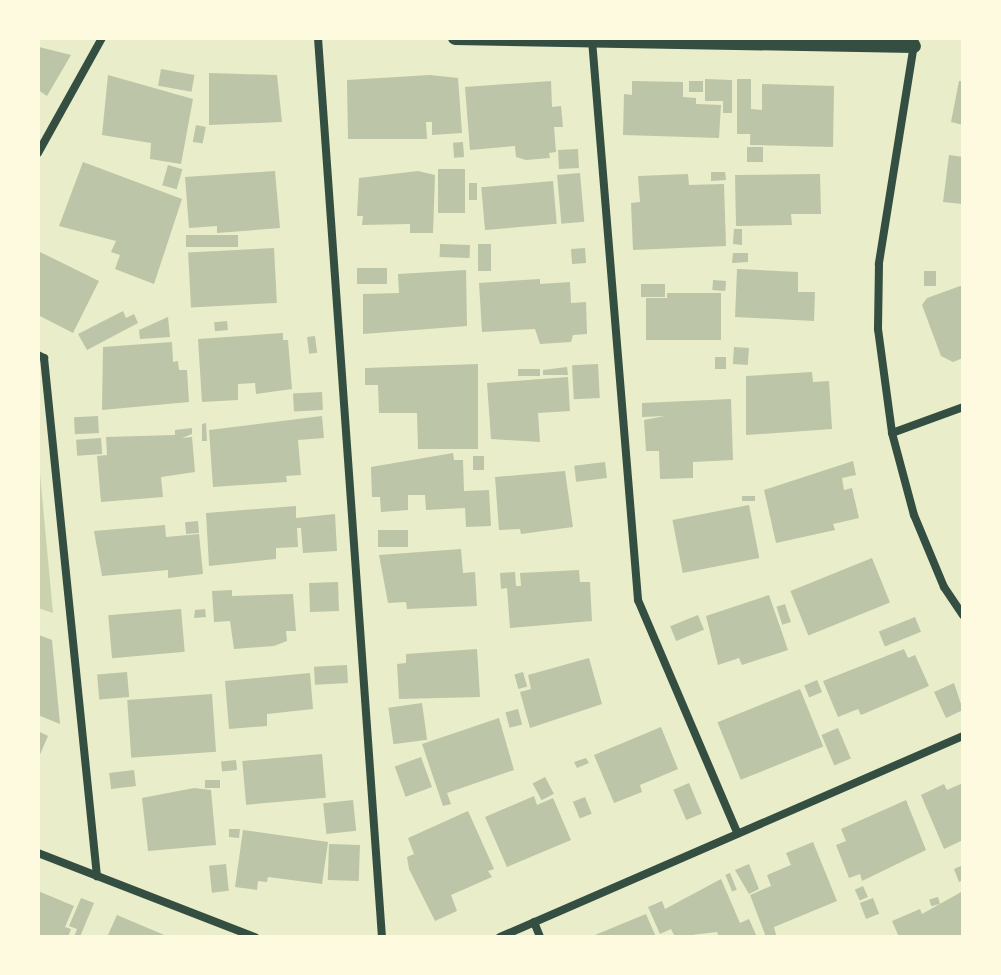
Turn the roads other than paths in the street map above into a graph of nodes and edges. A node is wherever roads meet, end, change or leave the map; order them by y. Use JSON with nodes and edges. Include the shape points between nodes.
{"nodes":[{"id":1,"x":102,"y":38,"type":"edge"},
{"id":2,"x":318,"y":38,"type":"edge"},
{"id":3,"x":455,"y":38,"type":"edge"},
{"id":4,"x":592,"y":40,"type":"junction"},
{"id":5,"x":914,"y":42,"type":"edge"},
{"id":6,"x":38,"y":153,"type":"edge"},
{"id":7,"x":38,"y":355,"type":"edge"},
{"id":8,"x":963,"y":407,"type":"edge"},
{"id":9,"x":892,"y":433,"type":"junction"},
{"id":10,"x":963,"y":615,"type":"edge"},
{"id":11,"x":963,"y":736,"type":"edge"},
{"id":12,"x":738,"y":834,"type":"junction"},
{"id":13,"x":38,"y":853,"type":"edge"},
{"id":14,"x":97,"y":876,"type":"junction"},
{"id":15,"x":534,"y":922,"type":"junction"},
{"id":16,"x":255,"y":937,"type":"edge"},
{"id":17,"x":382,"y":937,"type":"edge"},
{"id":18,"x":500,"y":937,"type":"edge"},
{"id":19,"x":540,"y":937,"type":"edge"}],
"edges":[{"from":1,"to":6,"type":"street"},
{"from":2,"to":17,"type":"street"},
{"from":3,"to":4,"type":"street"},
{"from":4,"to":5,"type":"street"},
{"from":4,"to":12,"type":"street","via":[[638,600]]},
{"from":5,"to":9,"type":"street","via":[[879,264],[878,329]]},
{"from":7,"to":14,"type":"street","via":[[44,358]]},
{"from":8,"to":9,"type":"street"},
{"from":9,"to":10,"type":"street","via":[[914,515],[944,587]]},
{"from":11,"to":12,"type":"street"},
{"from":12,"to":15,"type":"street"},
{"from":13,"to":14,"type":"street"},
{"from":14,"to":16,"type":"street"},
{"from":15,"to":18,"type":"street"},
{"from":15,"to":19,"type":"street"}]}
